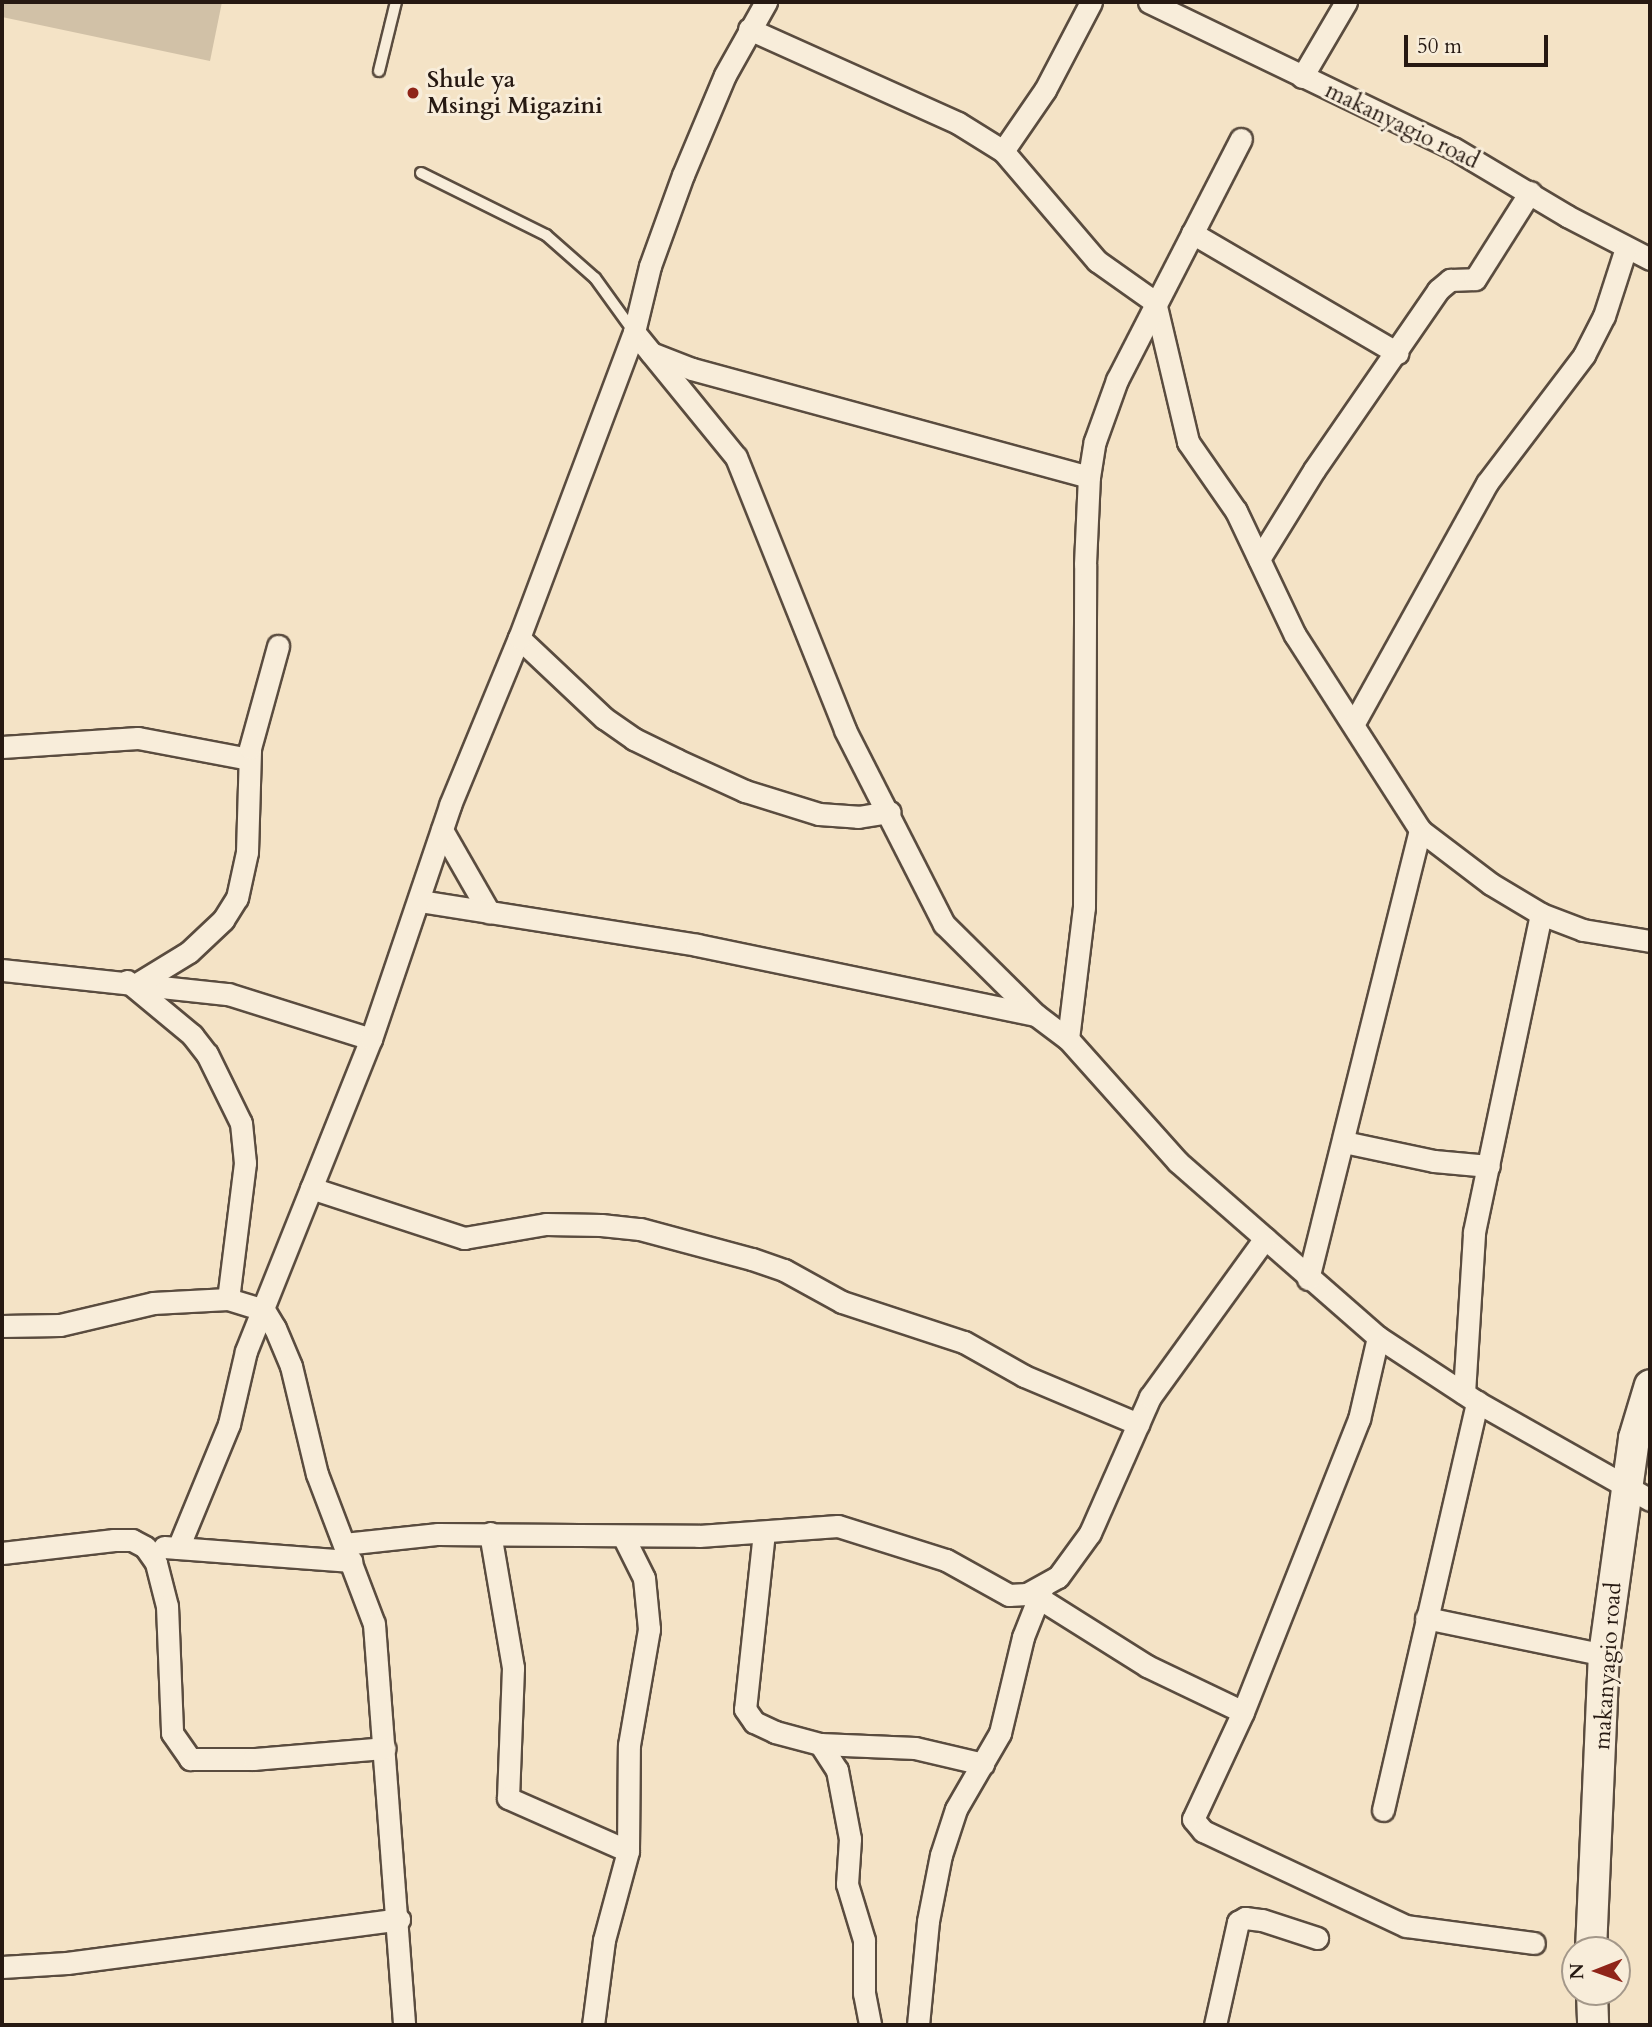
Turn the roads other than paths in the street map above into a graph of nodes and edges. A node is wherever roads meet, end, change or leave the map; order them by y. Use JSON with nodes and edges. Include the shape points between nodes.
{"nodes":[{"id":1,"x":396,"y":2,"type":"edge"},
{"id":2,"x":766,"y":2,"type":"edge"},
{"id":3,"x":1091,"y":2,"type":"edge"},
{"id":4,"x":1149,"y":2,"type":"edge"},
{"id":5,"x":1346,"y":2,"type":"edge"},
{"id":6,"x":748,"y":29,"type":"junction"},
{"id":7,"x":379,"y":71,"type":"dead end"},
{"id":8,"x":1302,"y":77,"type":"junction"},
{"id":9,"x":1241,"y":139,"type":"dead end"},
{"id":10,"x":1003,"y":151,"type":"junction"},
{"id":11,"x":421,"y":173,"type":"dead end"},
{"id":12,"x":1530,"y":192,"type":"junction"},
{"id":13,"x":1192,"y":233,"type":"junction"},
{"id":14,"x":1626,"y":248,"type":"junction"},
{"id":15,"x":1650,"y":259,"type":"edge"},
{"id":16,"x":1155,"y":302,"type":"junction"},
{"id":17,"x":634,"y":332,"type":"junction"},
{"id":18,"x":649,"y":352,"type":"junction"},
{"id":19,"x":1397,"y":354,"type":"junction"},
{"id":20,"x":1089,"y":477,"type":"junction"},
{"id":21,"x":1259,"y":559,"type":"junction"},
{"id":22,"x":519,"y":638,"type":"junction"},
{"id":23,"x":278,"y":646,"type":"dead end"},
{"id":24,"x":1354,"y":723,"type":"junction"},
{"id":25,"x":2,"y":747,"type":"edge"},
{"id":26,"x":250,"y":759,"type":"junction"},
{"id":27,"x":890,"y":812,"type":"junction"},
{"id":28,"x":442,"y":830,"type":"junction"},
{"id":29,"x":1420,"y":830,"type":"junction"},
{"id":30,"x":420,"y":901,"type":"junction"},
{"id":31,"x":489,"y":912,"type":"junction"},
{"id":32,"x":1541,"y":914,"type":"junction"},
{"id":33,"x":1650,"y":941,"type":"edge"},
{"id":34,"x":2,"y":970,"type":"edge"},
{"id":35,"x":133,"y":981,"type":"junction"},
{"id":36,"x":1036,"y":1016,"type":"junction"},
{"id":37,"x":371,"y":1039,"type":"junction"},
{"id":38,"x":1068,"y":1039,"type":"junction"},
{"id":39,"x":1343,"y":1142,"type":"junction"},
{"id":40,"x":1489,"y":1166,"type":"junction"},
{"id":41,"x":311,"y":1188,"type":"junction"},
{"id":42,"x":1265,"y":1238,"type":"junction"},
{"id":43,"x":1308,"y":1279,"type":"junction"},
{"id":44,"x":228,"y":1299,"type":"junction"},
{"id":45,"x":264,"y":1310,"type":"junction"},
{"id":46,"x":2,"y":1326,"type":"edge"},
{"id":47,"x":1378,"y":1338,"type":"junction"},
{"id":48,"x":1650,"y":1385,"type":"edge"},
{"id":49,"x":1470,"y":1398,"type":"junction"},
{"id":50,"x":1139,"y":1424,"type":"junction"},
{"id":51,"x":1638,"y":1494,"type":"edge"},
{"id":52,"x":764,"y":1532,"type":"junction"},
{"id":53,"x":490,"y":1533,"type":"junction"},
{"id":54,"x":623,"y":1536,"type":"junction"},
{"id":55,"x":145,"y":1547,"type":"junction"},
{"id":56,"x":178,"y":1548,"type":"junction"},
{"id":57,"x":2,"y":1553,"type":"edge"},
{"id":58,"x":347,"y":1553,"type":"junction"},
{"id":59,"x":1041,"y":1593,"type":"junction"},
{"id":60,"x":1426,"y":1618,"type":"junction"},
{"id":61,"x":1604,"y":1656,"type":"junction"},
{"id":62,"x":1243,"y":1712,"type":"junction"},
{"id":63,"x":820,"y":1744,"type":"junction"},
{"id":64,"x":385,"y":1748,"type":"junction"},
{"id":65,"x":983,"y":1763,"type":"junction"},
{"id":66,"x":1383,"y":1810,"type":"dead end"},
{"id":67,"x":628,"y":1852,"type":"junction"},
{"id":68,"x":399,"y":1919,"type":"junction"},
{"id":69,"x":1592,"y":1936,"type":"edge"},
{"id":70,"x":1317,"y":1938,"type":"dead end"},
{"id":71,"x":1534,"y":1943,"type":"dead end"},
{"id":72,"x":2,"y":1967,"type":"edge"},
{"id":73,"x":1592,"y":2006,"type":"edge"},
{"id":74,"x":404,"y":2025,"type":"edge"},
{"id":75,"x":593,"y":2025,"type":"edge"},
{"id":76,"x":870,"y":2025,"type":"edge"},
{"id":77,"x":918,"y":2025,"type":"edge"},
{"id":78,"x":1214,"y":2025,"type":"edge"},
{"id":79,"x":1593,"y":2025,"type":"edge"}],
"edges":[{"from":1,"to":7,"type":"lane"},
{"from":2,"to":6,"type":"street"},
{"from":3,"to":10,"type":"street","via":[[1045,90]]},
{"from":4,"to":8,"type":"street","name":"makanyagio road"},
{"from":5,"to":8,"type":"street"},
{"from":6,"to":10,"type":"street","via":[[958,123]]},
{"from":6,"to":17,"type":"street","via":[[683,175],[650,266]]},
{"from":8,"to":12,"type":"street","name":"makanyagio road","via":[[1453,148]]},
{"from":9,"to":13,"type":"street"},
{"from":10,"to":16,"type":"street","via":[[1097,261]]},
{"from":11,"to":17,"type":"lane","via":[[546,234],[595,278]]},
{"from":12,"to":14,"type":"street","name":"makanyagio road"},
{"from":12,"to":19,"type":"street","via":[[1486,267],[1472,280],[1445,282]]},
{"from":13,"to":16,"type":"street"},
{"from":13,"to":19,"type":"street"},
{"from":14,"to":15,"type":"street","name":"makanyagio road"},
{"from":14,"to":24,"type":"street","via":[[1604,316],[1584,355],[1487,483]]},
{"from":16,"to":20,"type":"street","via":[[1117,380],[1095,441]]},
{"from":16,"to":21,"type":"street","via":[[1188,442],[1222,488]]},
{"from":17,"to":18,"type":"street"},
{"from":17,"to":22,"type":"street"},
{"from":18,"to":20,"type":"street","via":[[692,369]]},
{"from":18,"to":27,"type":"street","via":[[736,457],[845,730]]},
{"from":19,"to":21,"type":"street","via":[[1314,470]]},
{"from":20,"to":38,"type":"street","via":[[1088,821],[1084,907]]},
{"from":21,"to":24,"type":"street","via":[[1295,635]]},
{"from":22,"to":27,"type":"street","via":[[604,718],[677,760],[745,791],[819,814]]},
{"from":22,"to":28,"type":"street"},
{"from":23,"to":26,"type":"street"},
{"from":24,"to":29,"type":"street"},
{"from":25,"to":26,"type":"street","via":[[138,738]]},
{"from":26,"to":35,"type":"street","via":[[247,852],[237,898],[223,920],[189,952]]},
{"from":27,"to":36,"type":"street","via":[[944,924]]},
{"from":28,"to":30,"type":"street"},
{"from":28,"to":31,"type":"street"},
{"from":29,"to":32,"type":"street","via":[[1491,884]]},
{"from":29,"to":39,"type":"street"},
{"from":30,"to":31,"type":"street"},
{"from":30,"to":37,"type":"street"},
{"from":31,"to":36,"type":"street","via":[[722,950]]},
{"from":32,"to":33,"type":"street","via":[[1583,930]]},
{"from":32,"to":40,"type":"street"},
{"from":34,"to":35,"type":"street"},
{"from":35,"to":37,"type":"street","via":[[228,994]]},
{"from":35,"to":44,"type":"street","via":[[207,1054],[241,1123],[245,1163]]},
{"from":36,"to":38,"type":"street"},
{"from":37,"to":41,"type":"street"},
{"from":38,"to":42,"type":"street","via":[[1178,1162]]},
{"from":39,"to":40,"type":"street","via":[[1434,1161]]},
{"from":39,"to":43,"type":"street"},
{"from":40,"to":49,"type":"street","via":[[1468,1279]]},
{"from":41,"to":45,"type":"street"},
{"from":41,"to":50,"type":"street","via":[[464,1238],[546,1224],[601,1224],[640,1229],[752,1259],[842,1302],[964,1342],[1024,1376]]},
{"from":42,"to":43,"type":"street"},
{"from":42,"to":50,"type":"street","via":[[1168,1369]]},
{"from":43,"to":47,"type":"street"},
{"from":44,"to":45,"type":"street"},
{"from":44,"to":46,"type":"street","via":[[153,1303],[60,1325]]},
{"from":45,"to":56,"type":"street","via":[[240,1371],[229,1424]]},
{"from":45,"to":58,"type":"street","via":[[286,1354],[317,1474]]},
{"from":47,"to":49,"type":"street"},
{"from":47,"to":62,"type":"street","via":[[1359,1419]]},
{"from":48,"to":51,"type":"street","name":"makanyagio road","via":[[1634,1438]]},
{"from":49,"to":51,"type":"street"},
{"from":49,"to":60,"type":"street"},
{"from":50,"to":59,"type":"street","via":[[1090,1533]]},
{"from":51,"to":61,"type":"street","name":"makanyagio road"},
{"from":52,"to":54,"type":"street"},
{"from":52,"to":59,"type":"street","via":[[838,1525],[946,1560],[1009,1595]]},
{"from":52,"to":63,"type":"street","via":[[745,1709],[754,1722],[775,1732]]},
{"from":53,"to":54,"type":"street"},
{"from":53,"to":58,"type":"street"},
{"from":53,"to":67,"type":"street","via":[[513,1668],[508,1798]]},
{"from":54,"to":67,"type":"street","via":[[644,1577],[649,1629],[629,1745]]},
{"from":55,"to":56,"type":"street"},
{"from":55,"to":57,"type":"street","via":[[132,1540],[114,1540]]},
{"from":55,"to":64,"type":"street","via":[[156,1563],[167,1605],[173,1733],[190,1759],[254,1759]]},
{"from":56,"to":58,"type":"street"},
{"from":58,"to":64,"type":"street","via":[[374,1625]]},
{"from":59,"to":62,"type":"street","via":[[1147,1666]]},
{"from":59,"to":65,"type":"street","via":[[1023,1637],[1009,1711]]},
{"from":60,"to":61,"type":"street"},
{"from":60,"to":66,"type":"street"},
{"from":61,"to":69,"type":"street","name":"makanyagio road"},
{"from":62,"to":71,"type":"street","via":[[1194,1810],[1194,1822],[1203,1831],[1405,1926]]},
{"from":63,"to":65,"type":"street","via":[[915,1748]]},
{"from":63,"to":76,"type":"street","via":[[837,1770],[846,1805],[847,1884],[864,1940],[864,1993]]},
{"from":64,"to":68,"type":"street"},
{"from":65,"to":77,"type":"street","via":[[956,1809],[942,1856],[925,1946]]},
{"from":67,"to":75,"type":"street","via":[[604,1940]]},
{"from":68,"to":72,"type":"street","via":[[67,1963]]},
{"from":68,"to":74,"type":"street"},
{"from":70,"to":78,"type":"street","via":[[1262,1920],[1238,1922]]},
{"from":73,"to":79,"type":"street"}]}
